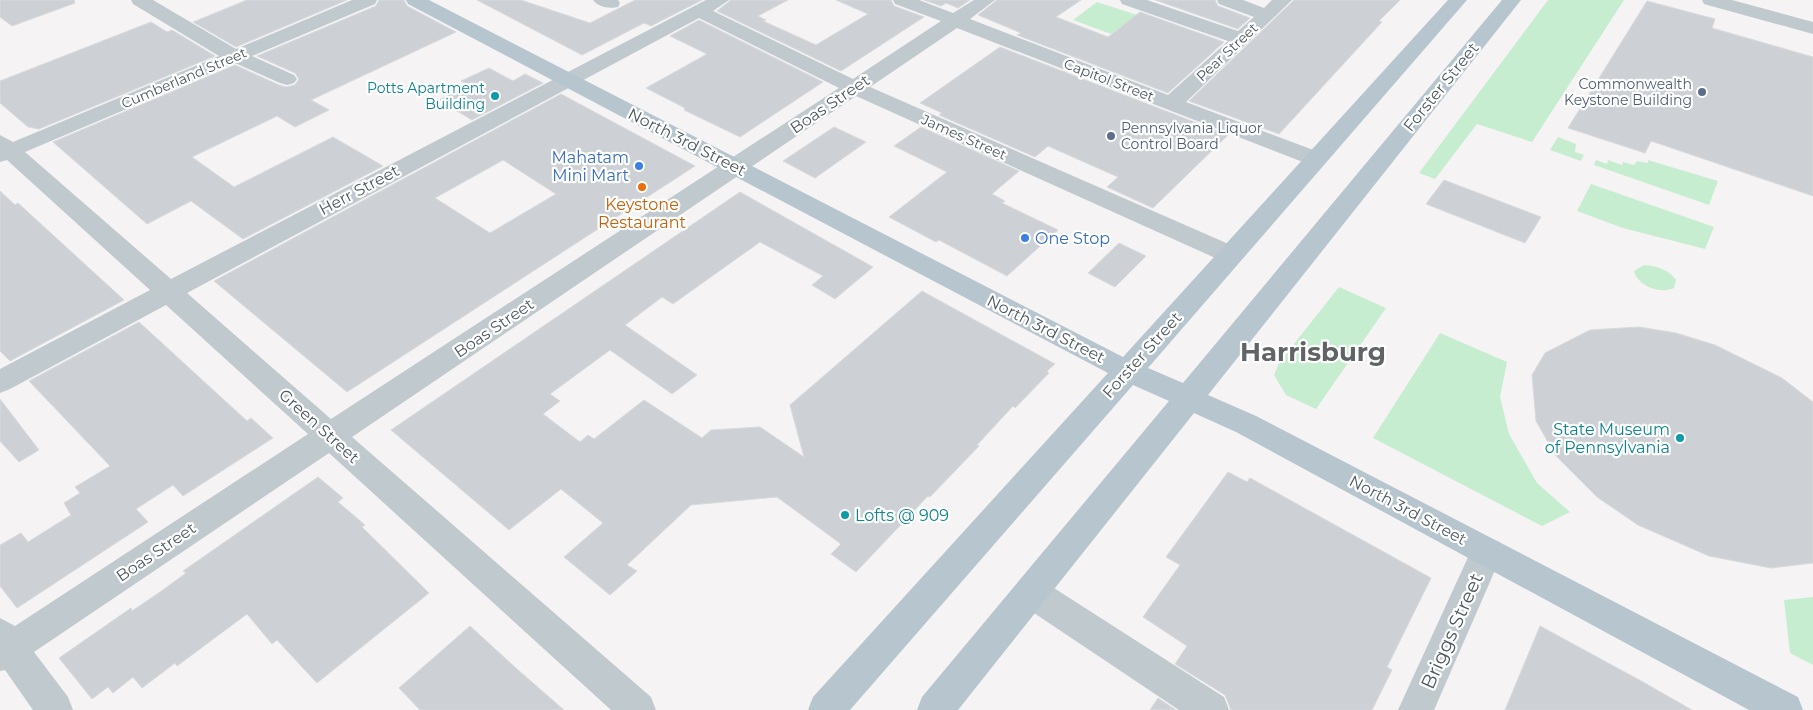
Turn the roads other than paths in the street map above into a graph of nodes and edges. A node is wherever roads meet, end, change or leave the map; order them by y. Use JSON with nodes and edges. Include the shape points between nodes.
{"nodes":[{"id":1,"x":140,"y":0,"type":"edge"},
{"id":2,"x":368,"y":0,"type":"edge"},
{"id":3,"x":720,"y":0,"type":"edge"},
{"id":4,"x":902,"y":0,"type":"edge"},
{"id":5,"x":986,"y":0,"type":"edge"},
{"id":6,"x":1129,"y":0,"type":"edge"},
{"id":7,"x":1226,"y":0,"type":"edge"},
{"id":8,"x":1284,"y":0,"type":"edge"},
{"id":9,"x":1458,"y":0,"type":"edge"},
{"id":10,"x":1512,"y":0,"type":"edge"},
{"id":11,"x":1711,"y":0,"type":"edge"},
{"id":12,"x":418,"y":1,"type":"edge"},
{"id":13,"x":699,"y":11,"type":"junction"},
{"id":14,"x":1267,"y":15,"type":"junction"},
{"id":15,"x":955,"y":21,"type":"junction"},
{"id":16,"x":1813,"y":28,"type":"edge"},
{"id":17,"x":1242,"y":39,"type":"junction"},
{"id":18,"x":235,"y":56,"type":"junction"},
{"id":19,"x":287,"y":79,"type":"dead end"},
{"id":20,"x":568,"y":80,"type":"junction"},
{"id":21,"x":854,"y":88,"type":"junction"},
{"id":22,"x":1171,"y":104,"type":"junction"},
{"id":23,"x":3,"y":150,"type":"edge"},
{"id":24,"x":1316,"y":159,"type":"junction"},
{"id":25,"x":736,"y":167,"type":"junction"},
{"id":26,"x":1231,"y":255,"type":"junction"},
{"id":27,"x":168,"y":292,"type":"junction"},
{"id":28,"x":1128,"y":370,"type":"junction"},
{"id":29,"x":0,"y":382,"type":"edge"},
{"id":30,"x":1189,"y":398,"type":"junction"},
{"id":31,"x":330,"y":436,"type":"junction"},
{"id":32,"x":1487,"y":552,"type":"junction"},
{"id":33,"x":1031,"y":592,"type":"junction"},
{"id":34,"x":4,"y":646,"type":"edge"},
{"id":35,"x":55,"y":710,"type":"edge"},
{"id":36,"x":638,"y":710,"type":"edge"},
{"id":37,"x":826,"y":710,"type":"edge"},
{"id":38,"x":935,"y":710,"type":"edge"},
{"id":39,"x":1211,"y":710,"type":"edge"},
{"id":40,"x":1416,"y":710,"type":"edge"},
{"id":41,"x":1785,"y":710,"type":"edge"}],
"edges":[{"from":1,"to":18,"type":"street"},
{"from":2,"to":18,"type":"street","name":"Cumberland Street"},
{"from":3,"to":13,"type":"street","name":"Herr Street"},
{"from":4,"to":15,"type":"street","name":"Capitol Street"},
{"from":5,"to":15,"type":"street","name":"Boas Street"},
{"from":6,"to":17,"type":"street"},
{"from":7,"to":14,"type":"street"},
{"from":8,"to":14,"type":"street","name":"Pear Street"},
{"from":9,"to":24,"type":"main road","name":"Forster Street"},
{"from":10,"to":30,"type":"main road","name":"Forster Street"},
{"from":11,"to":16,"type":"street"},
{"from":12,"to":20,"type":"main road","name":"North 3rd Street"},
{"from":13,"to":20,"type":"street","name":"Herr Street"},
{"from":13,"to":21,"type":"street","name":"James Street"},
{"from":14,"to":17,"type":"street","name":"Pear Street"},
{"from":15,"to":21,"type":"street","name":"Boas Street"},
{"from":15,"to":22,"type":"street","name":"Capitol Street"},
{"from":17,"to":22,"type":"street","name":"Pear Street"},
{"from":18,"to":19,"type":"street"},
{"from":18,"to":23,"type":"street","name":"Cumberland Street"},
{"from":20,"to":25,"type":"main road","name":"North 3rd Street"},
{"from":20,"to":27,"type":"street","name":"Herr Street"},
{"from":21,"to":25,"type":"street","name":"Boas Street"},
{"from":21,"to":26,"type":"street","name":"James Street"},
{"from":22,"to":24,"type":"street","name":"Capitol Street"},
{"from":23,"to":27,"type":"street","name":"Green Street"},
{"from":24,"to":26,"type":"main road","name":"Forster Street"},
{"from":25,"to":28,"type":"main road","name":"North 3rd Street"},
{"from":25,"to":31,"type":"street","name":"Boas Street"},
{"from":26,"to":28,"type":"main road","name":"Forster Street"},
{"from":27,"to":29,"type":"street","name":"Herr Street"},
{"from":27,"to":31,"type":"street","name":"Green Street"},
{"from":28,"to":30,"type":"main road","name":"North 3rd Street"},
{"from":28,"to":37,"type":"main road","name":"Forster Street"},
{"from":30,"to":32,"type":"main road","name":"North 3rd Street","via":[[1246,424]]},
{"from":30,"to":33,"type":"main road","name":"Forster Street"},
{"from":31,"to":34,"type":"street","name":"Boas Street"},
{"from":31,"to":36,"type":"street","name":"Green Street"},
{"from":32,"to":40,"type":"street","name":"Briggs Street"},
{"from":32,"to":41,"type":"main road","name":"North 3rd Street"},
{"from":33,"to":38,"type":"main road","name":"Forster Street"},
{"from":33,"to":39,"type":"street"},
{"from":34,"to":35,"type":"street"}]}
